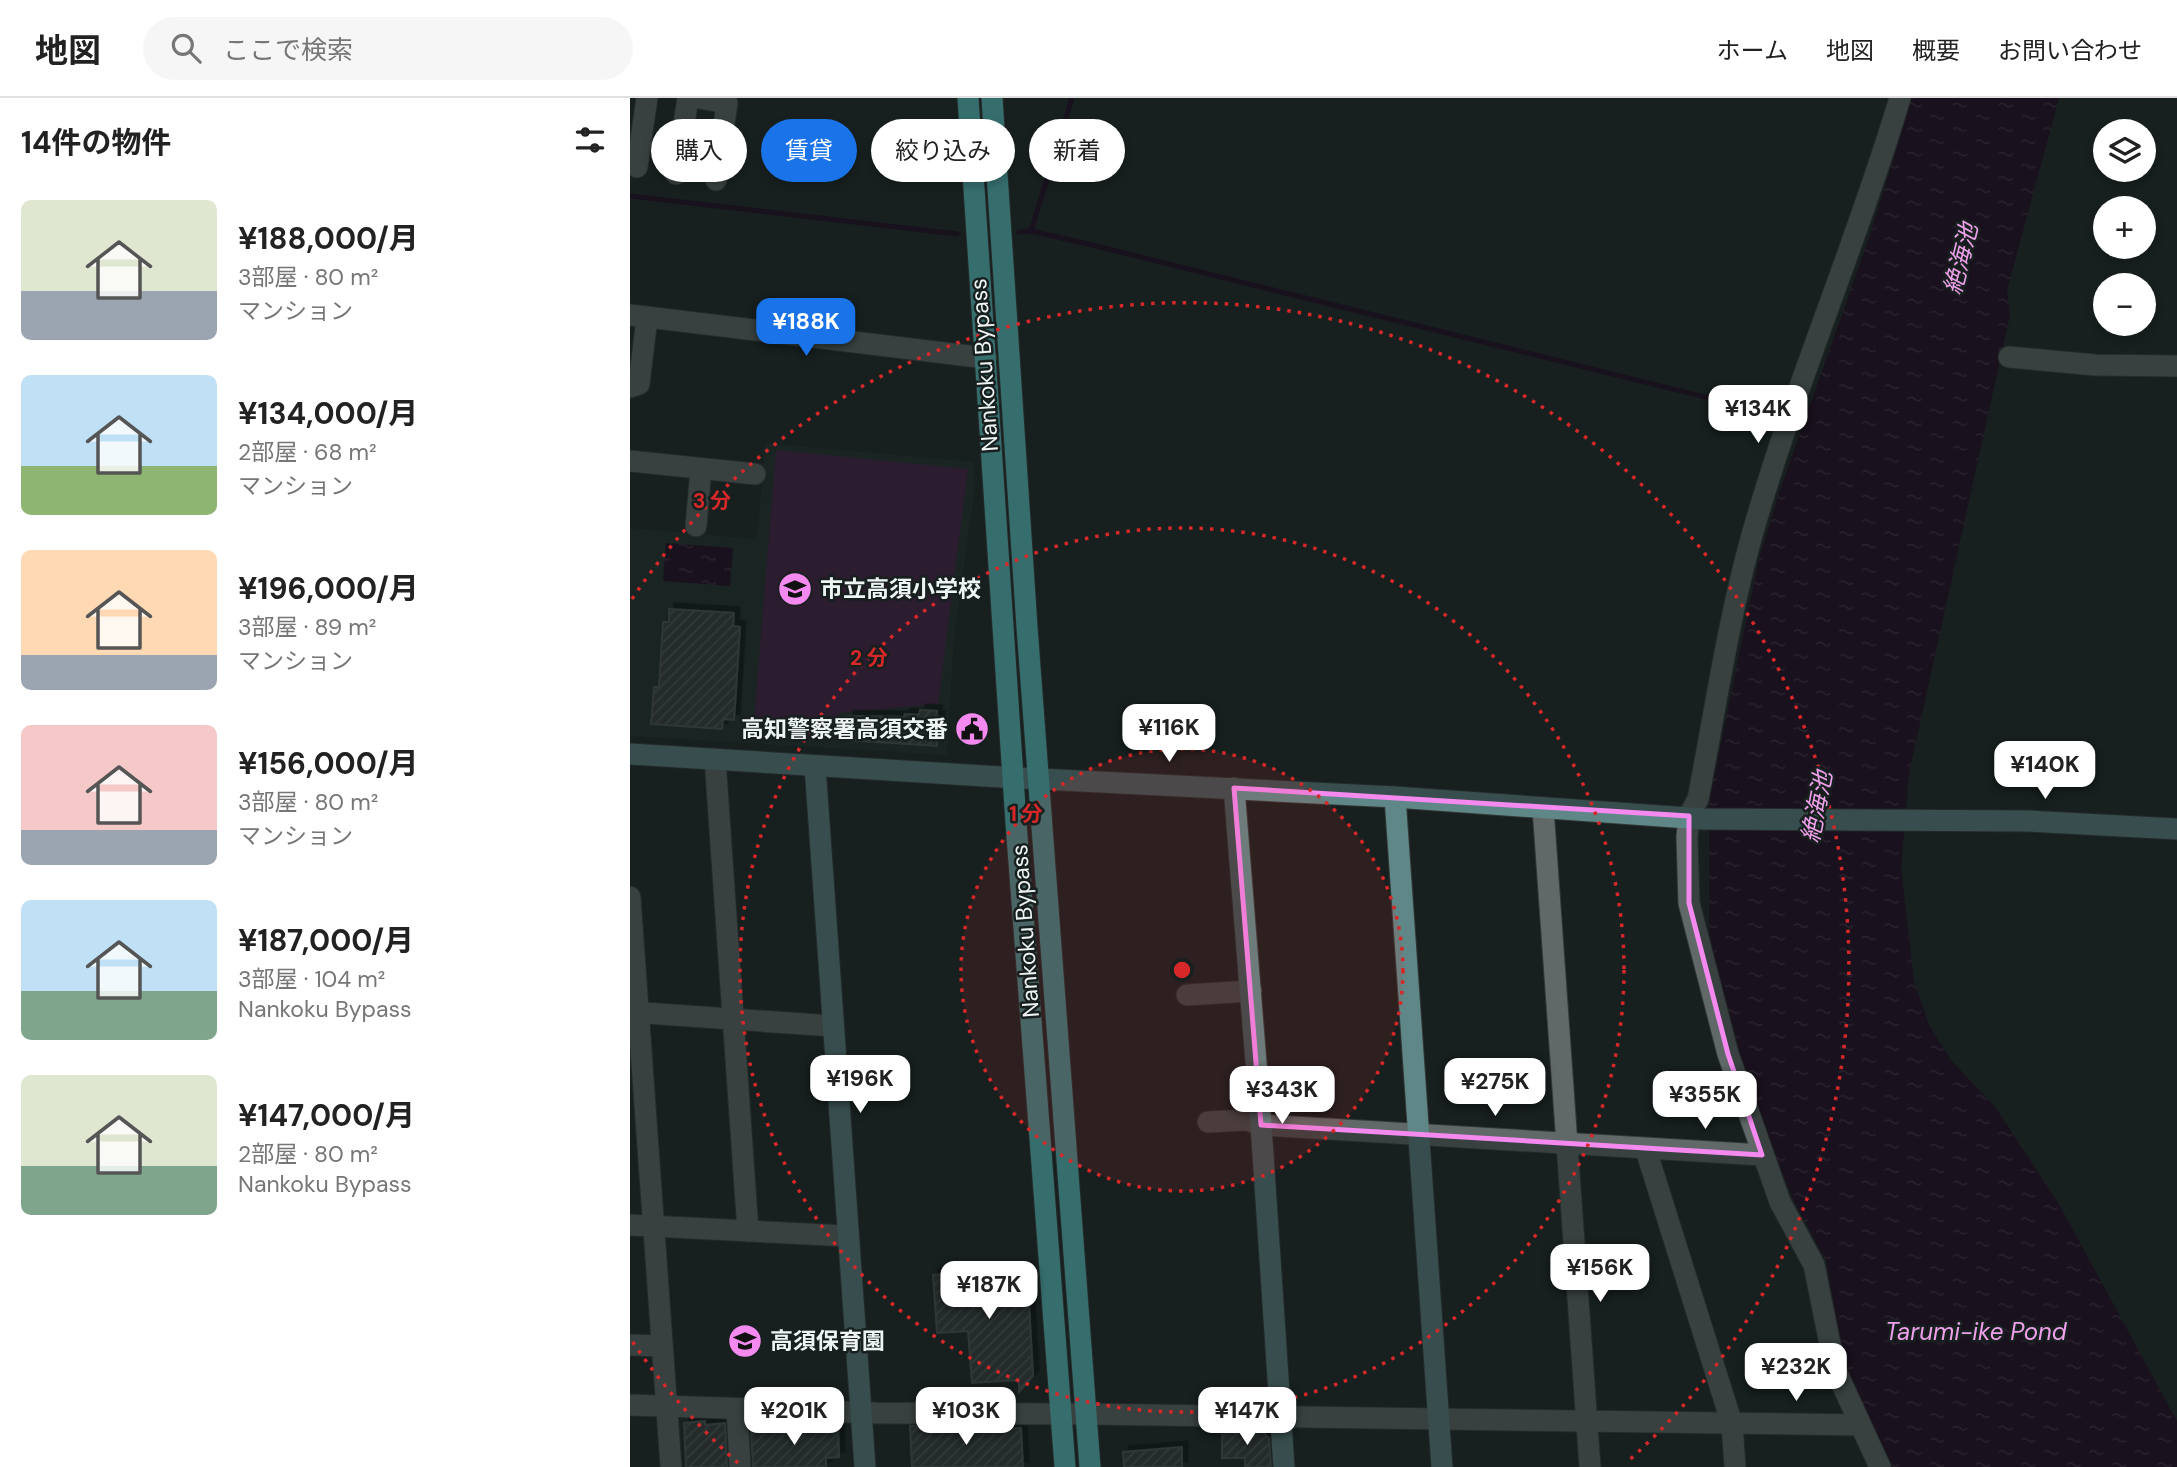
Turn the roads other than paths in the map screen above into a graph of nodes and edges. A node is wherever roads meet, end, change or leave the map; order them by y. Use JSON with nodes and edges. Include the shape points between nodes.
{"nodes":[{"id":1,"x":647,"y":98,"type":"edge"},
{"id":2,"x":688,"y":98,"type":"edge"},
{"id":3,"x":699,"y":98,"type":"edge"},
{"id":4,"x":968,"y":98,"type":"edge"},
{"id":5,"x":992,"y":98,"type":"edge"},
{"id":6,"x":1900,"y":98,"type":"edge"},
{"id":7,"x":685,"y":119,"type":"edge"},
{"id":8,"x":725,"y":119,"type":"edge"},
{"id":9,"x":637,"y":167,"type":"dead end"},
{"id":10,"x":639,"y":316,"type":"edge"},
{"id":11,"x":2009,"y":357,"type":"dead end"},
{"id":12,"x":986,"y":358,"type":"junction"},
{"id":13,"x":2177,"y":366,"type":"edge"},
{"id":14,"x":630,"y":387,"type":"edge"},
{"id":15,"x":630,"y":461,"type":"edge"},
{"id":16,"x":701,"y":469,"type":"junction"},
{"id":17,"x":755,"y":474,"type":"dead end"},
{"id":18,"x":696,"y":526,"type":"dead end"},
{"id":19,"x":630,"y":754,"type":"edge"},
{"id":20,"x":715,"y":759,"type":"junction"},
{"id":21,"x":815,"y":766,"type":"junction"},
{"id":22,"x":1013,"y":776,"type":"junction"},
{"id":23,"x":1040,"y":778,"type":"junction"},
{"id":24,"x":1234,"y":788,"type":"junction"},
{"id":25,"x":1395,"y":797,"type":"junction"},
{"id":26,"x":1543,"y":808,"type":"junction"},
{"id":27,"x":1696,"y":818,"type":"junction"},
{"id":28,"x":2177,"y":829,"type":"edge"},
{"id":29,"x":630,"y":897,"type":"edge"},
{"id":30,"x":1251,"y":991,"type":"junction"},
{"id":31,"x":1187,"y":995,"type":"dead end"},
{"id":32,"x":634,"y":1012,"type":"edge"},
{"id":33,"x":733,"y":1019,"type":"junction"},
{"id":34,"x":833,"y":1026,"type":"junction"},
{"id":35,"x":1208,"y":1122,"type":"dead end"},
{"id":36,"x":1261,"y":1125,"type":"junction"},
{"id":37,"x":1419,"y":1134,"type":"junction"},
{"id":38,"x":1567,"y":1144,"type":"junction"},
{"id":39,"x":1646,"y":1150,"type":"junction"},
{"id":40,"x":1762,"y":1155,"type":"junction"},
{"id":41,"x":630,"y":1225,"type":"edge"},
{"id":42,"x":654,"y":1226,"type":"junction"},
{"id":43,"x":748,"y":1231,"type":"junction"},
{"id":44,"x":847,"y":1236,"type":"junction"},
{"id":45,"x":630,"y":1345,"type":"edge"},
{"id":46,"x":662,"y":1346,"type":"junction"},
{"id":47,"x":630,"y":1405,"type":"edge"},
{"id":48,"x":666,"y":1407,"type":"junction"},
{"id":49,"x":737,"y":1409,"type":"junction"},
{"id":50,"x":861,"y":1411,"type":"junction"},
{"id":51,"x":1086,"y":1413,"type":"junction"},
{"id":52,"x":1062,"y":1414,"type":"junction"},
{"id":53,"x":1281,"y":1418,"type":"junction"},
{"id":54,"x":1439,"y":1419,"type":"junction"},
{"id":55,"x":1587,"y":1421,"type":"junction"},
{"id":56,"x":1732,"y":1424,"type":"junction"},
{"id":57,"x":1860,"y":1424,"type":"junction"},
{"id":58,"x":671,"y":1467,"type":"edge"},
{"id":59,"x":740,"y":1467,"type":"edge"},
{"id":60,"x":865,"y":1467,"type":"edge"},
{"id":61,"x":1065,"y":1467,"type":"edge"},
{"id":62,"x":1090,"y":1467,"type":"edge"},
{"id":63,"x":1284,"y":1467,"type":"edge"},
{"id":64,"x":1442,"y":1467,"type":"edge"},
{"id":65,"x":1590,"y":1467,"type":"edge"},
{"id":66,"x":1735,"y":1467,"type":"edge"},
{"id":67,"x":1880,"y":1467,"type":"edge"}],
"edges":[{"from":1,"to":9,"type":"street"},
{"from":2,"to":7,"type":"street"},
{"from":3,"to":8,"type":"street","via":[[727,103]]},
{"from":4,"to":12,"type":"highway","name":"Nankoku Bypass"},
{"from":5,"to":23,"type":"highway","name":"Nankoku Bypass"},
{"from":6,"to":27,"type":"street","via":[[1756,522],[1739,583]]},
{"from":10,"to":12,"type":"street"},
{"from":10,"to":14,"type":"street","via":[[639,384]]},
{"from":11,"to":13,"type":"street"},
{"from":12,"to":22,"type":"highway","name":"Nankoku Bypass"},
{"from":15,"to":16,"type":"street"},
{"from":16,"to":17,"type":"street"},
{"from":16,"to":18,"type":"street"},
{"from":19,"to":20,"type":"street"},
{"from":20,"to":21,"type":"street"},
{"from":20,"to":33,"type":"street"},
{"from":21,"to":22,"type":"street"},
{"from":21,"to":34,"type":"street"},
{"from":22,"to":23,"type":"street"},
{"from":22,"to":52,"type":"highway","name":"Nankoku Bypass"},
{"from":23,"to":24,"type":"street"},
{"from":23,"to":51,"type":"highway","name":"Nankoku Bypass"},
{"from":24,"to":25,"type":"street"},
{"from":24,"to":30,"type":"street"},
{"from":25,"to":26,"type":"street"},
{"from":25,"to":37,"type":"street"},
{"from":26,"to":27,"type":"street"},
{"from":26,"to":38,"type":"street"},
{"from":27,"to":28,"type":"street","via":[[1912,818]]},
{"from":27,"to":40,"type":"street","via":[[1687,837],[1689,903],[1728,1054]]},
{"from":29,"to":32,"type":"street"},
{"from":30,"to":31,"type":"street"},
{"from":30,"to":36,"type":"street"},
{"from":32,"to":33,"type":"street"},
{"from":32,"to":42,"type":"street"},
{"from":33,"to":34,"type":"street"},
{"from":33,"to":43,"type":"street"},
{"from":34,"to":44,"type":"street"},
{"from":35,"to":36,"type":"street","via":[[1247,1120]]},
{"from":36,"to":37,"type":"street"},
{"from":36,"to":53,"type":"street"},
{"from":37,"to":38,"type":"street"},
{"from":37,"to":54,"type":"street"},
{"from":38,"to":39,"type":"street"},
{"from":38,"to":55,"type":"street"},
{"from":39,"to":40,"type":"street"},
{"from":39,"to":56,"type":"street"},
{"from":40,"to":57,"type":"street","via":[[1780,1202],[1814,1265],[1835,1369]]},
{"from":41,"to":42,"type":"street"},
{"from":42,"to":43,"type":"street"},
{"from":42,"to":46,"type":"street"},
{"from":43,"to":44,"type":"street"},
{"from":44,"to":50,"type":"street"},
{"from":45,"to":46,"type":"street"},
{"from":46,"to":48,"type":"street"},
{"from":47,"to":48,"type":"street"},
{"from":48,"to":49,"type":"street"},
{"from":48,"to":58,"type":"street"},
{"from":49,"to":50,"type":"street"},
{"from":49,"to":59,"type":"street"},
{"from":50,"to":52,"type":"street"},
{"from":50,"to":60,"type":"street"},
{"from":51,"to":52,"type":"street"},
{"from":51,"to":53,"type":"street"},
{"from":51,"to":62,"type":"highway","name":"Nankoku Bypass"},
{"from":52,"to":61,"type":"highway","name":"Nankoku Bypass"},
{"from":53,"to":54,"type":"street"},
{"from":53,"to":63,"type":"street"},
{"from":54,"to":55,"type":"street"},
{"from":54,"to":64,"type":"street"},
{"from":55,"to":56,"type":"street"},
{"from":55,"to":65,"type":"street"},
{"from":56,"to":57,"type":"street"},
{"from":56,"to":66,"type":"street"},
{"from":57,"to":67,"type":"street"}]}
